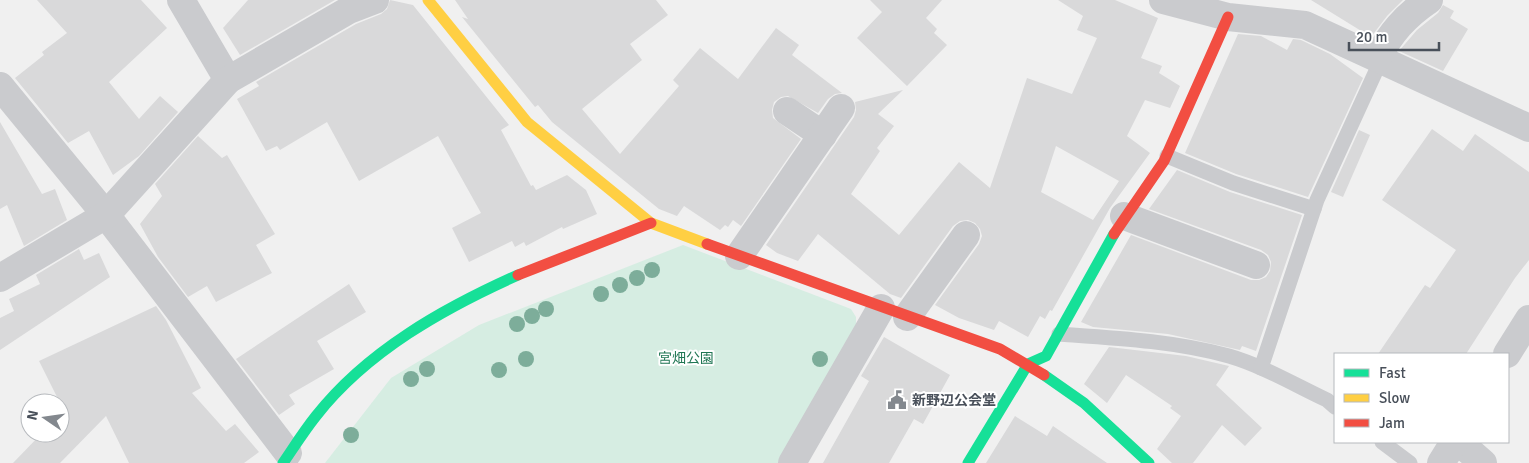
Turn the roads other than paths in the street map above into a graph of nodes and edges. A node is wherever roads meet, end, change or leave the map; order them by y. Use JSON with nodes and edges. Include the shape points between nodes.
{"nodes":[{"id":1,"x":181,"y":0,"type":"edge"},
{"id":2,"x":375,"y":0,"type":"edge"},
{"id":3,"x":428,"y":0,"type":"edge"},
{"id":4,"x":1163,"y":0,"type":"edge"},
{"id":5,"x":1429,"y":0,"type":"edge"},
{"id":6,"x":1228,"y":17,"type":"junction"},
{"id":7,"x":1379,"y":59,"type":"junction"},
{"id":8,"x":228,"y":80,"type":"junction"},
{"id":9,"x":0,"y":86,"type":"edge"},
{"id":10,"x":841,"y":108,"type":"dead end"},
{"id":11,"x":787,"y":110,"type":"dead end"},
{"id":12,"x":1529,"y":128,"type":"edge"},
{"id":13,"x":823,"y":135,"type":"junction"},
{"id":14,"x":1167,"y":156,"type":"junction"},
{"id":15,"x":1314,"y":209,"type":"junction"},
{"id":16,"x":106,"y":215,"type":"junction"},
{"id":17,"x":1124,"y":216,"type":"junction"},
{"id":18,"x":651,"y":223,"type":"junction"},
{"id":19,"x":966,"y":235,"type":"dead end"},
{"id":20,"x":738,"y":256,"type":"junction"},
{"id":21,"x":1256,"y":265,"type":"dead end"},
{"id":22,"x":0,"y":278,"type":"edge"},
{"id":23,"x":881,"y":308,"type":"junction"},
{"id":24,"x":907,"y":317,"type":"junction"},
{"id":25,"x":1529,"y":319,"type":"edge"},
{"id":26,"x":1059,"y":334,"type":"junction"},
{"id":27,"x":1508,"y":353,"type":"edge"},
{"id":28,"x":1028,"y":364,"type":"junction"},
{"id":29,"x":1261,"y":368,"type":"junction"},
{"id":30,"x":1334,"y":406,"type":"edge"},
{"id":31,"x":1383,"y":443,"type":"edge"},
{"id":32,"x":1453,"y":443,"type":"edge"},
{"id":33,"x":1460,"y":443,"type":"edge"},
{"id":34,"x":285,"y":458,"type":"edge"},
{"id":35,"x":792,"y":463,"type":"edge"},
{"id":36,"x":968,"y":463,"type":"edge"},
{"id":37,"x":1149,"y":463,"type":"edge"},
{"id":38,"x":1410,"y":463,"type":"edge"},
{"id":39,"x":1441,"y":463,"type":"edge"},
{"id":40,"x":1483,"y":463,"type":"edge"}],
"edges":[{"from":1,"to":8,"type":"street"},
{"from":2,"to":8,"type":"street","via":[[348,10]]},
{"from":3,"to":18,"type":"street","via":[[527,122]]},
{"from":4,"to":6,"type":"street"},
{"from":5,"to":7,"type":"street","via":[[1410,13],[1392,32]]},
{"from":6,"to":7,"type":"street","via":[[1305,25]]},
{"from":6,"to":14,"type":"street"},
{"from":7,"to":12,"type":"street"},
{"from":7,"to":15,"type":"lane"},
{"from":8,"to":16,"type":"street"},
{"from":9,"to":16,"type":"street"},
{"from":10,"to":13,"type":"street"},
{"from":11,"to":13,"type":"street"},
{"from":13,"to":20,"type":"street"},
{"from":14,"to":15,"type":"lane","via":[[1233,183]]},
{"from":14,"to":17,"type":"street"},
{"from":15,"to":29,"type":"lane"},
{"from":16,"to":22,"type":"street"},
{"from":16,"to":34,"type":"street"},
{"from":17,"to":21,"type":"street"},
{"from":17,"to":26,"type":"street"},
{"from":18,"to":20,"type":"street"},
{"from":18,"to":34,"type":"street","via":[[542,264],[489,288],[398,338],[357,371],[320,411]]},
{"from":19,"to":24,"type":"street"},
{"from":20,"to":23,"type":"street"},
{"from":23,"to":24,"type":"street"},
{"from":23,"to":35,"type":"street"},
{"from":24,"to":28,"type":"street","via":[[1000,349]]},
{"from":25,"to":27,"type":"street"},
{"from":26,"to":28,"type":"street","via":[[1046,356]]},
{"from":26,"to":29,"type":"lane","via":[[1137,339],[1230,356]]},
{"from":28,"to":36,"type":"street"},
{"from":28,"to":37,"type":"street","via":[[1084,403]]},
{"from":29,"to":30,"type":"lane"},
{"from":31,"to":38,"type":"lane"},
{"from":32,"to":39,"type":"street"},
{"from":33,"to":40,"type":"street"}]}
